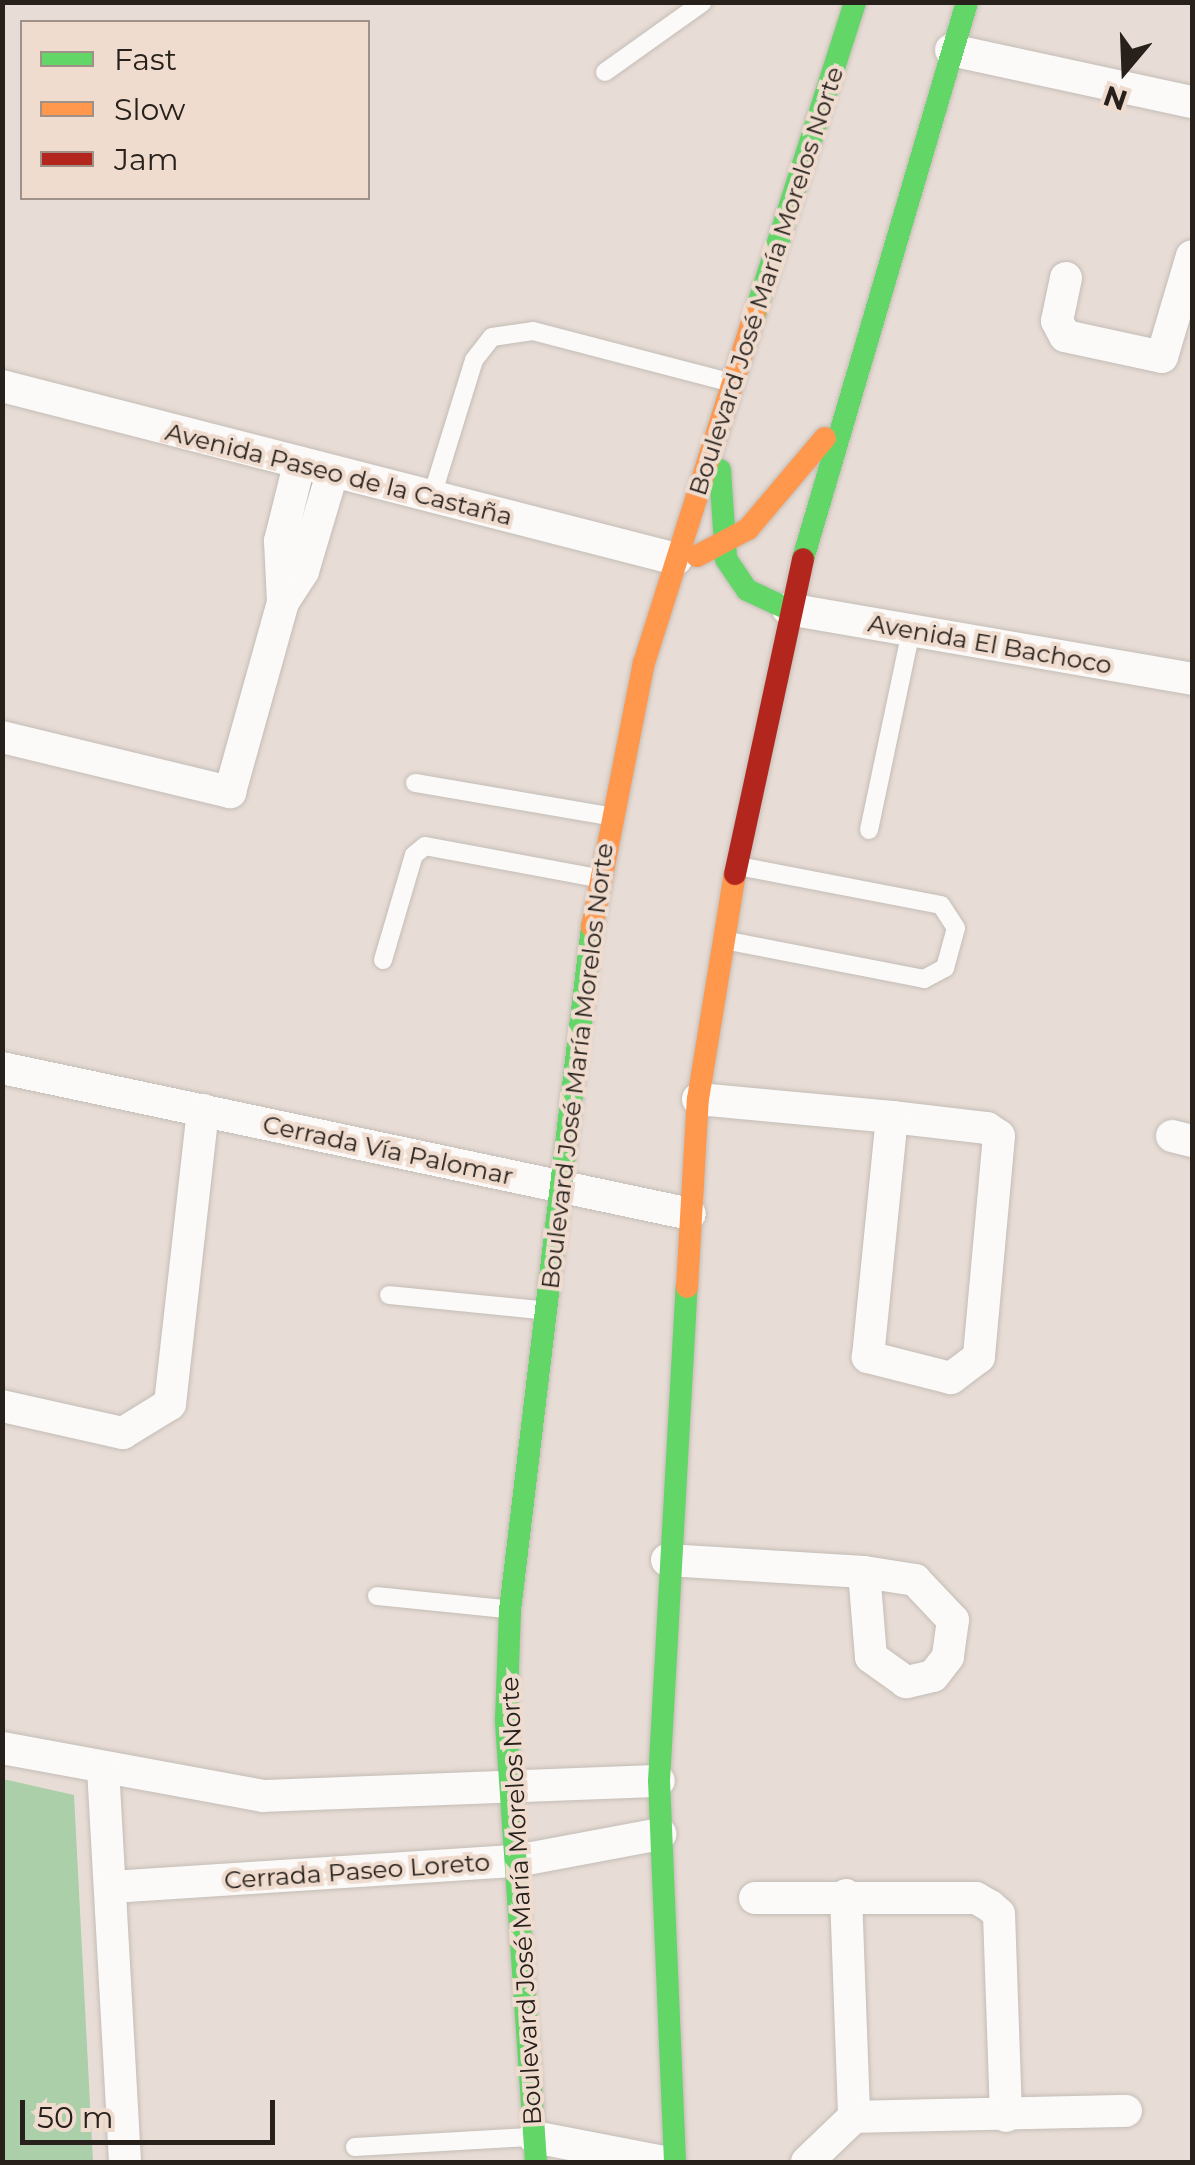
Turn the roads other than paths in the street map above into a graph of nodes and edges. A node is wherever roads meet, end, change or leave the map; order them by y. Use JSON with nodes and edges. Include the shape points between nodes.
{"nodes":[{"id":1,"x":703,"y":2,"type":"edge"},
{"id":2,"x":855,"y":2,"type":"edge"},
{"id":3,"x":967,"y":2,"type":"edge"},
{"id":4,"x":951,"y":50,"type":"junction"},
{"id":5,"x":605,"y":72,"type":"dead end"},
{"id":6,"x":1192,"y":102,"type":"edge"},
{"id":7,"x":1192,"y":256,"type":"edge"},
{"id":8,"x":1066,"y":278,"type":"dead end"},
{"id":9,"x":732,"y":383,"type":"junction"},
{"id":10,"x":2,"y":386,"type":"edge"},
{"id":11,"x":724,"y":409,"type":"junction"},
{"id":12,"x":842,"y":416,"type":"junction"},
{"id":13,"x":299,"y":465,"type":"junction"},
{"id":14,"x":332,"y":474,"type":"junction"},
{"id":15,"x":431,"y":499,"type":"junction"},
{"id":16,"x":722,"y":546,"type":"junction"},
{"id":17,"x":676,"y":560,"type":"junction"},
{"id":18,"x":283,"y":602,"type":"junction"},
{"id":19,"x":788,"y":610,"type":"junction"},
{"id":20,"x":911,"y":631,"type":"junction"},
{"id":21,"x":1192,"y":679,"type":"edge"},
{"id":22,"x":2,"y":738,"type":"edge"},
{"id":23,"x":415,"y":783,"type":"dead end"},
{"id":24,"x":609,"y":816,"type":"junction"},
{"id":25,"x":869,"y":830,"type":"dead end"},
{"id":26,"x":736,"y":865,"type":"junction"},
{"id":27,"x":598,"y":878,"type":"junction"},
{"id":28,"x":724,"y":940,"type":"junction"},
{"id":29,"x":384,"y":960,"type":"dead end"},
{"id":30,"x":2,"y":1068,"type":"edge"},
{"id":31,"x":698,"y":1099,"type":"junction"},
{"id":32,"x":203,"y":1110,"type":"junction"},
{"id":33,"x":892,"y":1117,"type":"junction"},
{"id":34,"x":560,"y":1187,"type":"junction"},
{"id":35,"x":690,"y":1214,"type":"junction"},
{"id":36,"x":389,"y":1295,"type":"dead end"},
{"id":37,"x":546,"y":1310,"type":"junction"},
{"id":38,"x":2,"y":1406,"type":"edge"},
{"id":39,"x":667,"y":1560,"type":"junction"},
{"id":40,"x":864,"y":1572,"type":"dead end"},
{"id":41,"x":377,"y":1596,"type":"dead end"},
{"id":42,"x":510,"y":1610,"type":"junction"},
{"id":43,"x":2,"y":1748,"type":"edge"},
{"id":44,"x":103,"y":1768,"type":"junction"},
{"id":45,"x":659,"y":1780,"type":"junction"},
{"id":46,"x":511,"y":1792,"type":"junction"},
{"id":47,"x":660,"y":1834,"type":"junction"},
{"id":48,"x":516,"y":1861,"type":"junction"},
{"id":49,"x":112,"y":1886,"type":"junction"},
{"id":50,"x":846,"y":1895,"type":"junction"},
{"id":51,"x":755,"y":1898,"type":"dead end"},
{"id":52,"x":1126,"y":2112,"type":"dead end"},
{"id":53,"x":1006,"y":2116,"type":"junction"},
{"id":54,"x":854,"y":2118,"type":"junction"},
{"id":55,"x":355,"y":2147,"type":"dead end"},
{"id":56,"x":535,"y":2150,"type":"edge"},
{"id":57,"x":125,"y":2162,"type":"edge"},
{"id":58,"x":664,"y":2162,"type":"edge"},
{"id":59,"x":675,"y":2162,"type":"edge"},
{"id":60,"x":807,"y":2162,"type":"edge"}],
"edges":[{"from":1,"to":5,"type":"lane"},
{"from":2,"to":9,"type":"main road","name":"Boulevard José María Morelos Norte"},
{"from":3,"to":4,"type":"main road"},
{"from":4,"to":6,"type":"street"},
{"from":4,"to":12,"type":"main road"},
{"from":7,"to":8,"type":"street","via":[[1162,357],[1064,336],[1057,321]]},
{"from":9,"to":11,"type":"main road","name":"Boulevard José María Morelos Norte"},
{"from":9,"to":15,"type":"lane","via":[[509,330],[474,360]]},
{"from":10,"to":13,"type":"street","name":"Avenida Paseo de la Castaña"},
{"from":11,"to":16,"type":"main road"},
{"from":11,"to":17,"type":"main road","name":"Boulevard José María Morelos Norte"},
{"from":12,"to":16,"type":"main road","via":[[774,502]]},
{"from":12,"to":19,"type":"main road"},
{"from":13,"to":14,"type":"street","name":"Avenida Paseo de la Castaña"},
{"from":13,"to":18,"type":"street","via":[[280,541]]},
{"from":14,"to":15,"type":"street","name":"Avenida Paseo de la Castaña"},
{"from":14,"to":18,"type":"street","via":[[303,571]]},
{"from":15,"to":17,"type":"street","name":"Avenida Paseo de la Castaña"},
{"from":16,"to":17,"type":"main road"},
{"from":16,"to":19,"type":"main road","via":[[747,590]]},
{"from":17,"to":24,"type":"main road","name":"Boulevard José María Morelos Norte"},
{"from":18,"to":22,"type":"street","via":[[230,792]]},
{"from":19,"to":20,"type":"street","name":"Avenida El Bachoco"},
{"from":19,"to":26,"type":"main road"},
{"from":20,"to":21,"type":"street","name":"Avenida El Bachoco"},
{"from":20,"to":25,"type":"lane"},
{"from":23,"to":24,"type":"lane"},
{"from":24,"to":27,"type":"main road","name":"Boulevard José María Morelos Norte"},
{"from":26,"to":28,"type":"main road"},
{"from":26,"to":28,"type":"lane","via":[[941,905],[956,928],[944,968],[924,979]]},
{"from":27,"to":29,"type":"lane","via":[[425,846]]},
{"from":27,"to":34,"type":"main road","name":"Boulevard José María Morelos Norte"},
{"from":28,"to":31,"type":"main road"},
{"from":30,"to":32,"type":"street","name":"Cerrada Vía Palomar"},
{"from":31,"to":33,"type":"street"},
{"from":31,"to":35,"type":"main road"},
{"from":32,"to":34,"type":"street","name":"Cerrada Vía Palomar"},
{"from":32,"to":38,"type":"street","via":[[170,1404],[123,1432]]},
{"from":33,"to":33,"type":"street","via":[[999,1136],[979,1357],[951,1378],[868,1356]]},
{"from":34,"to":35,"type":"street","name":"Cerrada Vía Palomar"},
{"from":34,"to":37,"type":"main road","name":"Boulevard José María Morelos Norte"},
{"from":35,"to":39,"type":"main road"},
{"from":36,"to":37,"type":"lane"},
{"from":37,"to":42,"type":"main road","name":"Boulevard José María Morelos Norte"},
{"from":39,"to":40,"type":"street"},
{"from":39,"to":45,"type":"main road"},
{"from":41,"to":42,"type":"lane"},
{"from":42,"to":46,"type":"main road","name":"Boulevard José María Morelos Norte"},
{"from":43,"to":44,"type":"street"},
{"from":44,"to":46,"type":"street","via":[[263,1796]]},
{"from":44,"to":49,"type":"street"},
{"from":45,"to":46,"type":"street"},
{"from":45,"to":47,"type":"main road"},
{"from":46,"to":48,"type":"main road","name":"Boulevard José María Morelos Norte"},
{"from":47,"to":48,"type":"street","name":"Cerrada Paseo Loreto"},
{"from":47,"to":59,"type":"main road"},
{"from":48,"to":49,"type":"street","name":"Cerrada Paseo Loreto"},
{"from":48,"to":56,"type":"main road","name":"Boulevard José María Morelos Norte"},
{"from":49,"to":57,"type":"street"},
{"from":50,"to":51,"type":"street"},
{"from":50,"to":53,"type":"street","via":[[976,1898],[999,1914]]},
{"from":50,"to":54,"type":"street"},
{"from":52,"to":53,"type":"street"},
{"from":53,"to":54,"type":"street"},
{"from":54,"to":60,"type":"street"},
{"from":55,"to":56,"type":"lane"},
{"from":56,"to":58,"type":"street"}]}
